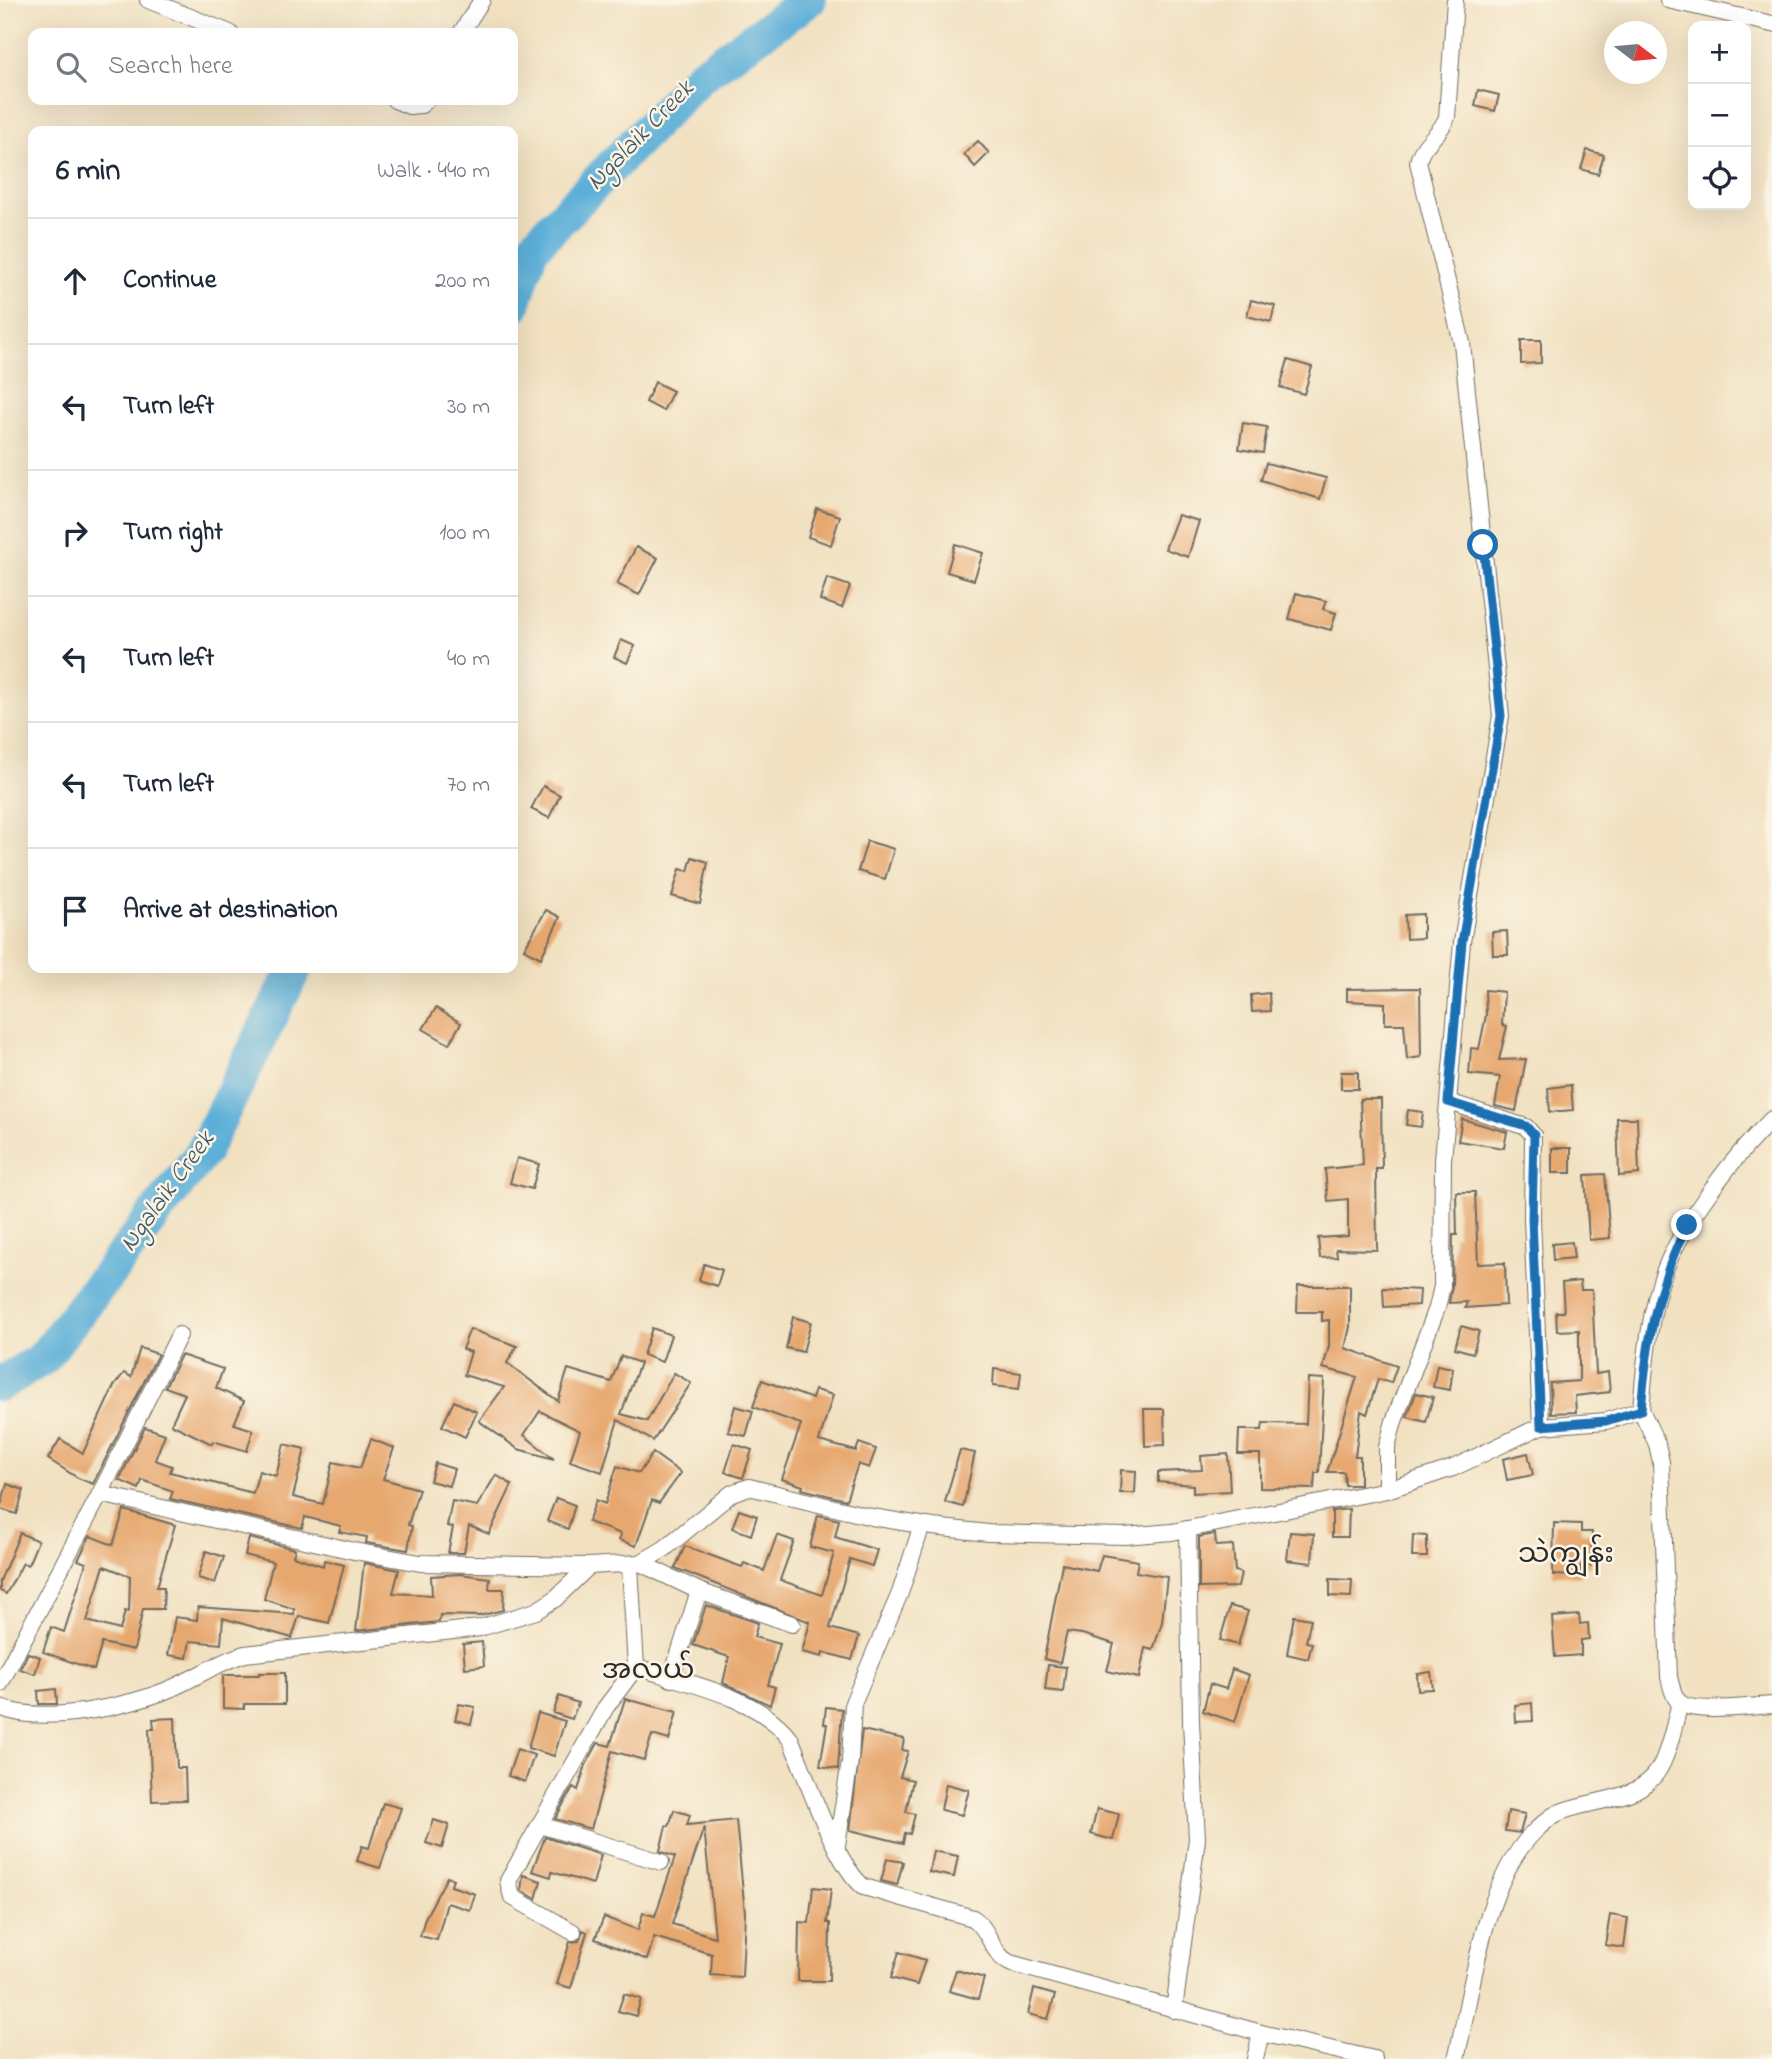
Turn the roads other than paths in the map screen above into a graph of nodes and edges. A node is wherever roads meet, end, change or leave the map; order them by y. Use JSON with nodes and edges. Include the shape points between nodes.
{"nodes":[{"id":1,"x":148,"y":0,"type":"edge"},
{"id":2,"x":482,"y":0,"type":"edge"},
{"id":3,"x":1455,"y":0,"type":"edge"},
{"id":4,"x":1668,"y":0,"type":"edge"},
{"id":5,"x":1772,"y":24,"type":"edge"},
{"id":6,"x":218,"y":28,"type":"edge"},
{"id":7,"x":464,"y":28,"type":"edge"},
{"id":8,"x":1448,"y":1102,"type":"junction"},
{"id":9,"x":1772,"y":1119,"type":"edge"},
{"id":10,"x":179,"y":1335,"type":"dead end"},
{"id":11,"x":1641,"y":1410,"type":"junction"},
{"id":12,"x":1541,"y":1426,"type":"junction"},
{"id":13,"x":1387,"y":1490,"type":"junction"},
{"id":14,"x":100,"y":1494,"type":"junction"},
{"id":15,"x":922,"y":1525,"type":"junction"},
{"id":16,"x":1188,"y":1528,"type":"junction"},
{"id":17,"x":635,"y":1564,"type":"junction"},
{"id":18,"x":589,"y":1566,"type":"junction"},
{"id":19,"x":699,"y":1591,"type":"junction"},
{"id":20,"x":792,"y":1624,"type":"dead end"},
{"id":21,"x":636,"y":1667,"type":"junction"},
{"id":22,"x":671,"y":1679,"type":"junction"},
{"id":23,"x":0,"y":1684,"type":"edge"},
{"id":24,"x":1680,"y":1703,"type":"junction"},
{"id":25,"x":1772,"y":1705,"type":"edge"},
{"id":26,"x":0,"y":1707,"type":"edge"},
{"id":27,"x":540,"y":1825,"type":"junction"},
{"id":28,"x":836,"y":1846,"type":"junction"},
{"id":29,"x":661,"y":1862,"type":"dead end"},
{"id":30,"x":573,"y":1932,"type":"dead end"},
{"id":31,"x":1177,"y":1988,"type":"junction"},
{"id":32,"x":1145,"y":2000,"type":"junction"},
{"id":33,"x":1174,"y":2010,"type":"junction"},
{"id":34,"x":1261,"y":2033,"type":"junction"},
{"id":35,"x":1255,"y":2059,"type":"edge"},
{"id":36,"x":1374,"y":2059,"type":"edge"},
{"id":37,"x":1456,"y":2059,"type":"edge"}],
"edges":[{"from":1,"to":6,"type":"street"},
{"from":2,"to":7,"type":"street"},
{"from":3,"to":8,"type":"street","via":[[1447,117],[1418,162],[1462,343],[1501,716],[1462,942]]},
{"from":4,"to":5,"type":"street"},
{"from":8,"to":12,"type":"street","via":[[1526,1126],[1534,1135],[1532,1219]]},
{"from":8,"to":13,"type":"street","via":[[1442,1286],[1394,1421],[1387,1447]]},
{"from":9,"to":11,"type":"street","via":[[1687,1225],[1666,1268],[1652,1321]]},
{"from":10,"to":14,"type":"street"},
{"from":11,"to":12,"type":"street","via":[[1606,1421]]},
{"from":11,"to":24,"type":"street","via":[[1661,1462],[1669,1676]]},
{"from":12,"to":13,"type":"street","via":[[1452,1468]]},
{"from":13,"to":16,"type":"street"},
{"from":14,"to":18,"type":"street","via":[[420,1563]]},
{"from":14,"to":23,"type":"street"},
{"from":15,"to":16,"type":"street","via":[[989,1533],[1125,1536]]},
{"from":15,"to":17,"type":"street","via":[[749,1487],[732,1493],[664,1549]]},
{"from":15,"to":28,"type":"street","via":[[900,1593],[853,1703],[850,1761]]},
{"from":16,"to":31,"type":"street","via":[[1197,1839]]},
{"from":17,"to":18,"type":"street"},
{"from":17,"to":19,"type":"street"},
{"from":17,"to":21,"type":"street"},
{"from":18,"to":26,"type":"street","via":[[536,1611],[480,1628],[245,1654],[147,1698],[109,1708],[28,1713]]},
{"from":19,"to":20,"type":"street"},
{"from":19,"to":22,"type":"street"},
{"from":21,"to":22,"type":"street"},
{"from":21,"to":27,"type":"street","via":[[606,1707]]},
{"from":22,"to":28,"type":"street","via":[[751,1706],[780,1724]]},
{"from":24,"to":25,"type":"street","via":[[1694,1709]]},
{"from":24,"to":37,"type":"street","via":[[1665,1756],[1648,1782],[1555,1814],[1531,1834],[1511,1862],[1485,1932]]},
{"from":27,"to":29,"type":"street"},
{"from":27,"to":30,"type":"street","via":[[512,1871],[508,1889],[512,1897]]},
{"from":28,"to":32,"type":"street","via":[[864,1888],[973,1918],[982,1924],[1002,1960],[1010,1964]]},
{"from":31,"to":32,"type":"street"},
{"from":31,"to":33,"type":"street"},
{"from":32,"to":33,"type":"street"},
{"from":33,"to":34,"type":"street"},
{"from":34,"to":35,"type":"street"},
{"from":34,"to":36,"type":"street"}]}
